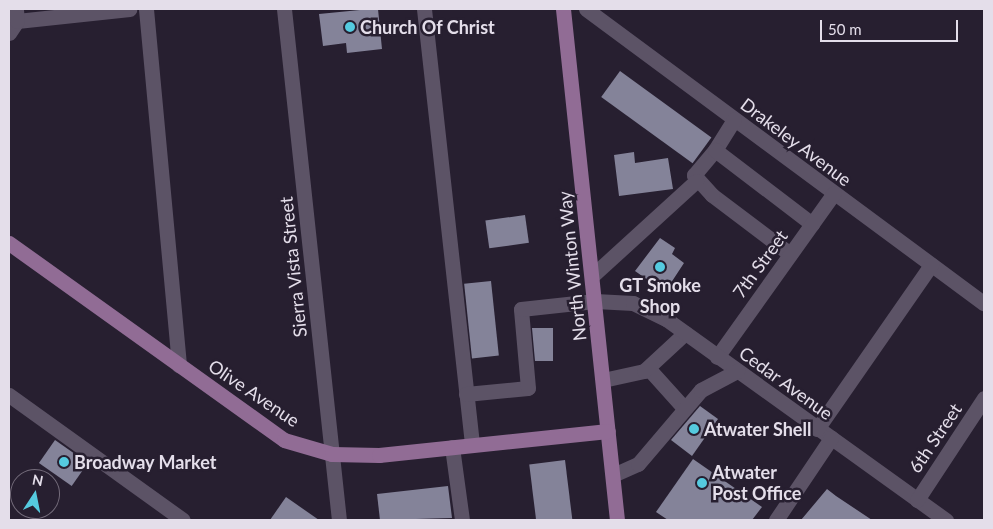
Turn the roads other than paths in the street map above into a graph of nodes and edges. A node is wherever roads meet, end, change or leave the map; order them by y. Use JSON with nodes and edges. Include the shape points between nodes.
{"nodes":[{"id":1,"x":129,"y":9,"type":"edge"},
{"id":2,"x":146,"y":9,"type":"edge"},
{"id":3,"x":284,"y":9,"type":"edge"},
{"id":4,"x":424,"y":9,"type":"edge"},
{"id":5,"x":563,"y":9,"type":"edge"},
{"id":6,"x":586,"y":9,"type":"edge"},
{"id":7,"x":14,"y":21,"type":"edge"},
{"id":8,"x":734,"y":120,"type":"junction"},
{"id":9,"x":715,"y":150,"type":"junction"},
{"id":10,"x":696,"y":181,"type":"junction"},
{"id":11,"x":834,"y":194,"type":"junction"},
{"id":12,"x":812,"y":224,"type":"junction"},
{"id":13,"x":9,"y":243,"type":"edge"},
{"id":14,"x":790,"y":254,"type":"junction"},
{"id":15,"x":931,"y":265,"type":"junction"},
{"id":16,"x":592,"y":276,"type":"junction"},
{"id":17,"x":595,"y":301,"type":"junction"},
{"id":18,"x":984,"y":304,"type":"edge"},
{"id":19,"x":685,"y":333,"type":"junction"},
{"id":20,"x":717,"y":357,"type":"junction"},
{"id":21,"x":179,"y":365,"type":"junction"},
{"id":22,"x":648,"y":368,"type":"junction"},
{"id":23,"x":737,"y":371,"type":"junction"},
{"id":24,"x":603,"y":380,"type":"junction"},
{"id":25,"x":9,"y":394,"type":"edge"},
{"id":26,"x":466,"y":394,"type":"junction"},
{"id":27,"x":984,"y":398,"type":"edge"},
{"id":28,"x":684,"y":408,"type":"junction"},
{"id":29,"x":817,"y":428,"type":"junction"},
{"id":30,"x":608,"y":431,"type":"junction"},
{"id":31,"x":831,"y":438,"type":"junction"},
{"id":32,"x":472,"y":444,"type":"junction"},
{"id":33,"x":452,"y":447,"type":"junction"},
{"id":34,"x":332,"y":454,"type":"junction"},
{"id":35,"x":613,"y":475,"type":"junction"},
{"id":36,"x":916,"y":500,"type":"junction"},
{"id":37,"x":183,"y":520,"type":"edge"},
{"id":38,"x":339,"y":520,"type":"edge"},
{"id":39,"x":462,"y":520,"type":"edge"},
{"id":40,"x":617,"y":520,"type":"edge"},
{"id":41,"x":776,"y":520,"type":"edge"},
{"id":42,"x":946,"y":520,"type":"edge"}],
"edges":[{"from":1,"to":7,"type":"street"},
{"from":2,"to":21,"type":"street"},
{"from":3,"to":34,"type":"street","name":"Sierra Vista Street"},
{"from":4,"to":26,"type":"street"},
{"from":5,"to":16,"type":"main road","name":"North Winton Way"},
{"from":6,"to":8,"type":"street","name":"Drakeley Avenue"},
{"from":8,"to":9,"type":"street"},
{"from":8,"to":11,"type":"street","name":"Drakeley Avenue"},
{"from":9,"to":10,"type":"street","via":[[694,175]]},
{"from":9,"to":12,"type":"street"},
{"from":10,"to":14,"type":"street"},
{"from":10,"to":16,"type":"street"},
{"from":11,"to":12,"type":"street","name":"7th Street"},
{"from":11,"to":15,"type":"street","name":"Drakeley Avenue"},
{"from":12,"to":14,"type":"street","name":"7th Street"},
{"from":13,"to":21,"type":"main road","name":"Olive Avenue"},
{"from":14,"to":20,"type":"street","name":"7th Street"},
{"from":15,"to":18,"type":"street","name":"Drakeley Avenue"},
{"from":15,"to":29,"type":"street"},
{"from":16,"to":17,"type":"main road","name":"North Winton Way"},
{"from":17,"to":19,"type":"street","name":"Cedar Avenue","via":[[633,303]]},
{"from":17,"to":24,"type":"main road","name":"North Winton Way"},
{"from":17,"to":26,"type":"street","name":"Cedar Avenue","via":[[521,309],[528,388]]},
{"from":19,"to":20,"type":"street","name":"Cedar Avenue"},
{"from":19,"to":22,"type":"street"},
{"from":20,"to":23,"type":"street","name":"Cedar Avenue"},
{"from":21,"to":34,"type":"main road","name":"Olive Avenue","via":[[284,440]]},
{"from":22,"to":24,"type":"street","via":[[634,376]]},
{"from":22,"to":28,"type":"street"},
{"from":23,"to":28,"type":"street","via":[[701,390]]},
{"from":23,"to":29,"type":"street","name":"Cedar Avenue"},
{"from":24,"to":30,"type":"main road","name":"North Winton Way"},
{"from":25,"to":37,"type":"street"},
{"from":26,"to":32,"type":"street"},
{"from":27,"to":36,"type":"street","name":"6th Street"},
{"from":28,"to":35,"type":"street","via":[[638,464]]},
{"from":29,"to":31,"type":"street","name":"Cedar Avenue"},
{"from":30,"to":32,"type":"main road","name":"Olive Avenue"},
{"from":30,"to":35,"type":"main road","name":"North Winton Way"},
{"from":31,"to":36,"type":"street","name":"Cedar Avenue"},
{"from":31,"to":41,"type":"street"},
{"from":32,"to":33,"type":"main road","name":"Olive Avenue"},
{"from":33,"to":34,"type":"main road","name":"Olive Avenue"},
{"from":33,"to":39,"type":"street"},
{"from":34,"to":38,"type":"street","name":"Sierra Vista Street"},
{"from":35,"to":40,"type":"main road","name":"North Winton Way"},
{"from":36,"to":42,"type":"street","name":"Cedar Avenue"}]}
